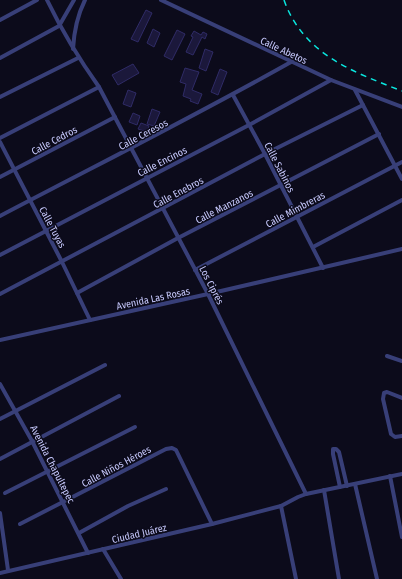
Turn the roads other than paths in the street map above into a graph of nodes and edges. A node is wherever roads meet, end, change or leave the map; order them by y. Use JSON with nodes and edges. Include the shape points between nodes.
{"nodes":[{"id":1,"x":37,"y":0,"type":"edge"},
{"id":2,"x":47,"y":0,"type":"edge"},
{"id":3,"x":74,"y":0,"type":"edge"},
{"id":4,"x":85,"y":0,"type":"edge"},
{"id":5,"x":161,"y":0,"type":"edge"},
{"id":6,"x":0,"y":20,"type":"edge"},
{"id":7,"x":59,"y":26,"type":"junction"},
{"id":8,"x":73,"y":49,"type":"junction"},
{"id":9,"x":0,"y":58,"type":"edge"},
{"id":10,"x":78,"y":58,"type":"junction"},
{"id":11,"x":291,"y":62,"type":"junction"},
{"id":12,"x":330,"y":80,"type":"junction"},
{"id":13,"x":99,"y":86,"type":"junction"},
{"id":14,"x":355,"y":90,"type":"junction"},
{"id":15,"x":233,"y":95,"type":"junction"},
{"id":16,"x":0,"y":97,"type":"edge"},
{"id":17,"x":363,"y":105,"type":"junction"},
{"id":18,"x":402,"y":107,"type":"edge"},
{"id":19,"x":114,"y":117,"type":"junction"},
{"id":20,"x":249,"y":125,"type":"junction"},
{"id":21,"x":379,"y":134,"type":"junction"},
{"id":22,"x":0,"y":138,"type":"edge"},
{"id":23,"x":0,"y":142,"type":"edge"},
{"id":24,"x":131,"y":149,"type":"junction"},
{"id":25,"x":265,"y":154,"type":"junction"},
{"id":26,"x":402,"y":162,"type":"edge"},
{"id":27,"x":395,"y":166,"type":"junction"},
{"id":28,"x":15,"y":170,"type":"junction"},
{"id":29,"x":0,"y":177,"type":"edge"},
{"id":30,"x":147,"y":178,"type":"junction"},
{"id":31,"x":402,"y":179,"type":"edge"},
{"id":32,"x":281,"y":185,"type":"junction"},
{"id":33,"x":402,"y":200,"type":"edge"},
{"id":34,"x":29,"y":201,"type":"junction"},
{"id":35,"x":163,"y":208,"type":"junction"},
{"id":36,"x":0,"y":216,"type":"edge"},
{"id":37,"x":297,"y":217,"type":"junction"},
{"id":38,"x":46,"y":231,"type":"junction"},
{"id":39,"x":178,"y":238,"type":"junction"},
{"id":40,"x":313,"y":247,"type":"junction"},
{"id":41,"x":402,"y":249,"type":"edge"},
{"id":42,"x":0,"y":255,"type":"edge"},
{"id":43,"x":62,"y":262,"type":"junction"},
{"id":44,"x":323,"y":268,"type":"junction"},
{"id":45,"x":195,"y":270,"type":"junction"},
{"id":46,"x":77,"y":293,"type":"junction"},
{"id":47,"x":0,"y":294,"type":"edge"},
{"id":48,"x":208,"y":294,"type":"junction"},
{"id":49,"x":90,"y":320,"type":"junction"},
{"id":50,"x":0,"y":340,"type":"edge"},
{"id":51,"x":387,"y":356,"type":"dead end"},
{"id":52,"x":402,"y":361,"type":"edge"},
{"id":53,"x":105,"y":365,"type":"dead end"},
{"id":54,"x":0,"y":384,"type":"edge"},
{"id":55,"x":119,"y":396,"type":"dead end"},
{"id":56,"x":402,"y":398,"type":"edge"},
{"id":57,"x":16,"y":411,"type":"junction"},
{"id":58,"x":0,"y":419,"type":"edge"},
{"id":59,"x":135,"y":427,"type":"dead end"},
{"id":60,"x":402,"y":436,"type":"edge"},
{"id":61,"x":32,"y":441,"type":"junction"},
{"id":62,"x":0,"y":459,"type":"edge"},
{"id":63,"x":48,"y":472,"type":"junction"},
{"id":64,"x":402,"y":474,"type":"edge"},
{"id":65,"x":390,"y":476,"type":"junction"},
{"id":66,"x":355,"y":484,"type":"junction"},
{"id":67,"x":347,"y":486,"type":"junction"},
{"id":68,"x":340,"y":487,"type":"junction"},
{"id":69,"x":166,"y":489,"type":"dead end"},
{"id":70,"x":324,"y":490,"type":"junction"},
{"id":71,"x":5,"y":493,"type":"dead end"},
{"id":72,"x":306,"y":494,"type":"junction"},
{"id":73,"x":63,"y":503,"type":"junction"},
{"id":74,"x":281,"y":506,"type":"junction"},
{"id":75,"x":0,"y":513,"type":"edge"},
{"id":76,"x":20,"y":524,"type":"dead end"},
{"id":77,"x":212,"y":524,"type":"junction"},
{"id":78,"x":79,"y":533,"type":"junction"},
{"id":79,"x":402,"y":537,"type":"edge"},
{"id":80,"x":103,"y":549,"type":"junction"},
{"id":81,"x":88,"y":553,"type":"junction"},
{"id":82,"x":8,"y":570,"type":"junction"},
{"id":83,"x":0,"y":573,"type":"edge"},
{"id":84,"x":121,"y":579,"type":"edge"},
{"id":85,"x":296,"y":579,"type":"edge"},
{"id":86,"x":339,"y":579,"type":"edge"},
{"id":87,"x":377,"y":579,"type":"edge"}],
"edges":[{"from":1,"to":6,"type":"street"},
{"from":2,"to":7,"type":"street","name":"Los Ciprés"},
{"from":3,"to":7,"type":"street"},
{"from":4,"to":8,"type":"street","via":[[77,19]]},
{"from":5,"to":11,"type":"street","name":"Calle Abetos"},
{"from":7,"to":8,"type":"street","name":"Los Ciprés"},
{"from":7,"to":9,"type":"street"},
{"from":8,"to":10,"type":"street","name":"Los Ciprés"},
{"from":10,"to":13,"type":"street","name":"Los Ciprés"},
{"from":10,"to":16,"type":"street"},
{"from":11,"to":12,"type":"street","name":"Calle Abetos"},
{"from":11,"to":15,"type":"street","name":"Calle Ceresos"},
{"from":12,"to":14,"type":"street","name":"Calle Abetos"},
{"from":12,"to":20,"type":"street","name":"Calle Encinos"},
{"from":13,"to":19,"type":"street","name":"Los Ciprés"},
{"from":13,"to":22,"type":"street"},
{"from":14,"to":17,"type":"street"},
{"from":14,"to":18,"type":"street","name":"Calle Abetos"},
{"from":15,"to":20,"type":"street","name":"Calle Sabinos"},
{"from":15,"to":24,"type":"street","name":"Calle Ceresos"},
{"from":17,"to":21,"type":"street"},
{"from":17,"to":25,"type":"street","name":"Calle Enebros"},
{"from":19,"to":24,"type":"street","name":"Los Ciprés"},
{"from":19,"to":28,"type":"street","name":"Calle Cedros"},
{"from":20,"to":25,"type":"street","name":"Calle Sabinos"},
{"from":20,"to":30,"type":"street","name":"Calle Encinos"},
{"from":21,"to":27,"type":"street"},
{"from":21,"to":32,"type":"street","name":"Calle Manzanos"},
{"from":23,"to":28,"type":"street","name":"Calle Tuyas"},
{"from":24,"to":30,"type":"street","name":"Los Ciprés"},
{"from":24,"to":34,"type":"street","name":"Calle Ceresos"},
{"from":25,"to":32,"type":"street","name":"Calle Sabinos"},
{"from":25,"to":35,"type":"street","name":"Calle Enebros"},
{"from":26,"to":27,"type":"street","name":"Calle Mimbreras"},
{"from":27,"to":31,"type":"street"},
{"from":27,"to":37,"type":"street","name":"Calle Mimbreras"},
{"from":28,"to":29,"type":"street","name":"Calle Cedros"},
{"from":28,"to":34,"type":"street","name":"Calle Tuyas"},
{"from":30,"to":35,"type":"street","name":"Los Ciprés"},
{"from":30,"to":38,"type":"street","name":"Calle Encinos"},
{"from":32,"to":37,"type":"street","name":"Calle Sabinos"},
{"from":32,"to":39,"type":"street","name":"Calle Manzanos"},
{"from":33,"to":40,"type":"street"},
{"from":34,"to":36,"type":"street","name":"Calle Ceresos"},
{"from":34,"to":38,"type":"street","name":"Calle Tuyas"},
{"from":35,"to":39,"type":"street","name":"Los Ciprés"},
{"from":35,"to":43,"type":"street","name":"Calle Enebros"},
{"from":37,"to":40,"type":"street","name":"Calle Sabinos"},
{"from":37,"to":45,"type":"street","name":"Calle Mimbreras"},
{"from":38,"to":42,"type":"street","name":"Calle Encinos"},
{"from":38,"to":43,"type":"street","name":"Calle Tuyas"},
{"from":39,"to":45,"type":"street","name":"Los Ciprés"},
{"from":39,"to":46,"type":"street","name":"Calle Manzanos"},
{"from":40,"to":44,"type":"street","name":"Calle Sabinos"},
{"from":41,"to":44,"type":"street","name":"Avenida Las Rosas"},
{"from":43,"to":46,"type":"street","name":"Calle Tuyas"},
{"from":43,"to":47,"type":"street","name":"Calle Enebros"},
{"from":44,"to":48,"type":"street","name":"Avenida Las Rosas"},
{"from":45,"to":48,"type":"street","name":"Los Ciprés"},
{"from":46,"to":49,"type":"street","name":"Calle Tuyas"},
{"from":48,"to":49,"type":"street","name":"Avenida Las Rosas"},
{"from":48,"to":72,"type":"street","name":"Los Ciprés"},
{"from":49,"to":50,"type":"street","name":"Avenida Las Rosas"},
{"from":51,"to":52,"type":"street"},
{"from":53,"to":57,"type":"street"},
{"from":54,"to":57,"type":"street","name":"Avenida Chapultepec"},
{"from":55,"to":61,"type":"street"},
{"from":56,"to":60,"type":"street","via":[[387,392],[382,399],[390,432],[395,437]]},
{"from":57,"to":58,"type":"street"},
{"from":57,"to":61,"type":"street","name":"Avenida Chapultepec"},
{"from":59,"to":63,"type":"street"},
{"from":61,"to":62,"type":"street"},
{"from":61,"to":63,"type":"street","name":"Avenida Chapultepec"},
{"from":63,"to":71,"type":"street"},
{"from":63,"to":73,"type":"street","name":"Avenida Chapultepec"},
{"from":64,"to":65,"type":"street","name":"Ciudad Juárez"},
{"from":65,"to":66,"type":"street","name":"Ciudad Juárez"},
{"from":65,"to":79,"type":"street"},
{"from":66,"to":67,"type":"street","name":"Ciudad Juárez"},
{"from":66,"to":87,"type":"street"},
{"from":67,"to":68,"type":"street","name":"Ciudad Juárez"},
{"from":67,"to":68,"type":"street","via":[[339,452],[334,449]]},
{"from":68,"to":70,"type":"street","name":"Ciudad Juárez"},
{"from":69,"to":78,"type":"street"},
{"from":70,"to":72,"type":"street","name":"Ciudad Juárez"},
{"from":70,"to":86,"type":"street"},
{"from":72,"to":74,"type":"street","name":"Ciudad Juárez"},
{"from":73,"to":76,"type":"street","name":"Calle Niños Héroes"},
{"from":73,"to":77,"type":"street","name":"Calle Niños Héroes","via":[[172,448],[176,450]]},
{"from":73,"to":78,"type":"street","name":"Avenida Chapultepec"},
{"from":74,"to":77,"type":"street","name":"Ciudad Juárez"},
{"from":74,"to":85,"type":"street"},
{"from":75,"to":82,"type":"street"},
{"from":77,"to":80,"type":"street","name":"Ciudad Juárez"},
{"from":78,"to":81,"type":"street","name":"Avenida Chapultepec"},
{"from":80,"to":81,"type":"street","name":"Ciudad Juárez"},
{"from":80,"to":84,"type":"street"},
{"from":81,"to":82,"type":"street","name":"Ciudad Juárez"},
{"from":82,"to":83,"type":"street","name":"Ciudad Juárez"}]}
